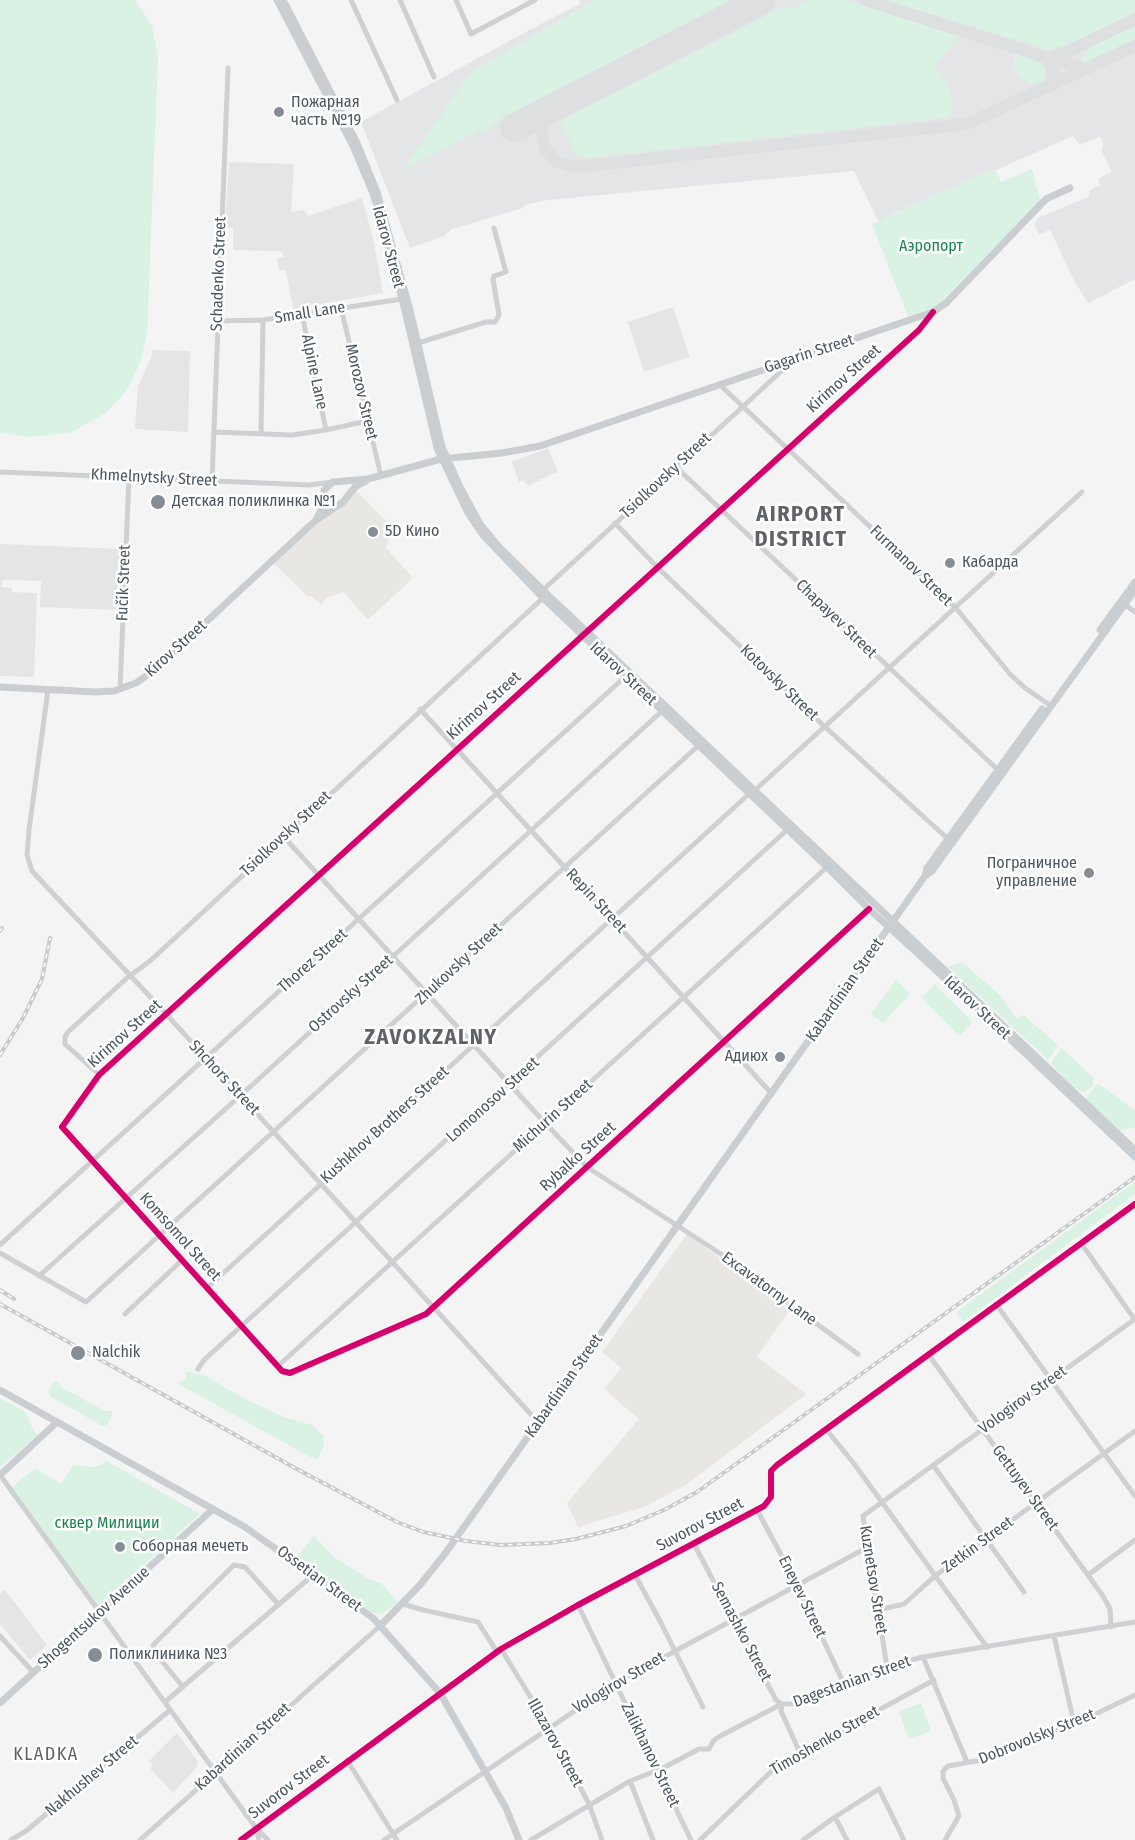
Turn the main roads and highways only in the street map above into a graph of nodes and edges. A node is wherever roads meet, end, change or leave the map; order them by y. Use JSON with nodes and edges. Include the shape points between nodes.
{"nodes":[{"id":1,"x":277,"y":0,"type":"edge"},
{"id":2,"x":283,"y":0,"type":"edge"},
{"id":3,"x":1070,"y":188,"type":"dead end"},
{"id":4,"x":933,"y":312,"type":"joint"},
{"id":5,"x":443,"y":459,"type":"junction"},
{"id":6,"x":368,"y":479,"type":"junction"},
{"id":7,"x":335,"y":482,"type":"junction"},
{"id":8,"x":324,"y":497,"type":"junction"},
{"id":9,"x":346,"y":498,"type":"junction"},
{"id":10,"x":338,"y":505,"type":"junction"},
{"id":11,"x":316,"y":520,"type":"junction"},
{"id":12,"x":1135,"y":582,"type":"edge"},
{"id":13,"x":1135,"y":590,"type":"edge"},
{"id":14,"x":543,"y":594,"type":"junction"},
{"id":15,"x":1123,"y":602,"type":"junction"},
{"id":16,"x":584,"y":633,"type":"junction"},
{"id":17,"x":0,"y":687,"type":"edge"},
{"id":18,"x":1048,"y":704,"type":"junction"},
{"id":19,"x":752,"y":792,"type":"junction"},
{"id":20,"x":925,"y":876,"type":"junction"},
{"id":21,"x":891,"y":924,"type":"junction"},
{"id":22,"x":1135,"y":1150,"type":"edge"},
{"id":23,"x":1135,"y":1157,"type":"edge"},
{"id":24,"x":0,"y":1390,"type":"edge"},
{"id":25,"x":56,"y":1423,"type":"junction"},
{"id":26,"x":0,"y":1475,"type":"edge"},
{"id":27,"x":213,"y":1509,"type":"junction"},
{"id":28,"x":381,"y":1625,"type":"junction"},
{"id":29,"x":0,"y":1703,"type":"edge"},
{"id":30,"x":519,"y":1840,"type":"edge"}],
"edges":[{"from":1,"to":5,"type":"main road","name":"Idarov Street","via":[[358,157],[381,217]]},
{"from":2,"to":5,"type":"main road","name":"Idarov Street","via":[[368,166],[384,210]]},
{"from":3,"to":4,"type":"main road","name":"Kirimov Street","via":[[1046,199]]},
{"from":4,"to":5,"type":"main road","name":"Gagarin Street","via":[[540,446]]},
{"from":5,"to":6,"type":"main road"},
{"from":5,"to":14,"type":"main road","name":"Idarov Street","via":[[480,524]]},
{"from":5,"to":14,"type":"main road","name":"Idarov Street","via":[[468,513],[483,535],[508,564]]},
{"from":6,"to":7,"type":"main road"},
{"from":6,"to":9,"type":"main road"},
{"from":7,"to":8,"type":"main road","via":[[326,487]]},
{"from":7,"to":9,"type":"main road","via":[[345,487]]},
{"from":8,"to":10,"type":"main road","via":[[330,504]]},
{"from":8,"to":11,"type":"main road"},
{"from":9,"to":10,"type":"main road"},
{"from":10,"to":11,"type":"main road","name":"Kirov Street"},
{"from":11,"to":17,"type":"main road","name":"Kirov Street","via":[[136,683],[95,692]]},
{"from":12,"to":15,"type":"main road","name":"Kabardinian Street"},
{"from":13,"to":15,"type":"main road","name":"Kabardinian Street"},
{"from":14,"to":16,"type":"main road","name":"Idarov Street"},
{"from":15,"to":18,"type":"main road","name":"Kabardinian Street"},
{"from":16,"to":19,"type":"main road","name":"Idarov Street"},
{"from":16,"to":19,"type":"main road","name":"Idarov Street","via":[[698,746]]},
{"from":18,"to":20,"type":"main road","name":"Kabardinian Street"},
{"from":18,"to":20,"type":"main road","name":"Kabardinian Street","via":[[997,769]]},
{"from":19,"to":21,"type":"main road","name":"Idarov Street"},
{"from":19,"to":21,"type":"main road","name":"Idarov Street","via":[[868,909]]},
{"from":20,"to":21,"type":"main road","name":"Kabardinian Street"},
{"from":21,"to":22,"type":"main road","name":"Idarov Street"},
{"from":21,"to":23,"type":"main road","name":"Idarov Street"},
{"from":21,"to":28,"type":"main road","name":"Kabardinian Street","via":[[447,1551]]},
{"from":24,"to":25,"type":"main road","name":"Ossetian Street"},
{"from":25,"to":26,"type":"main road"},
{"from":25,"to":27,"type":"main road","name":"Ossetian Street"},
{"from":27,"to":28,"type":"main road","name":"Ossetian Street","via":[[261,1537]]},
{"from":27,"to":29,"type":"main road","name":"Shogentsukov Avenue"},
{"from":28,"to":30,"type":"main road","name":"Ossetian Street","via":[[440,1693],[506,1808]]}]}
